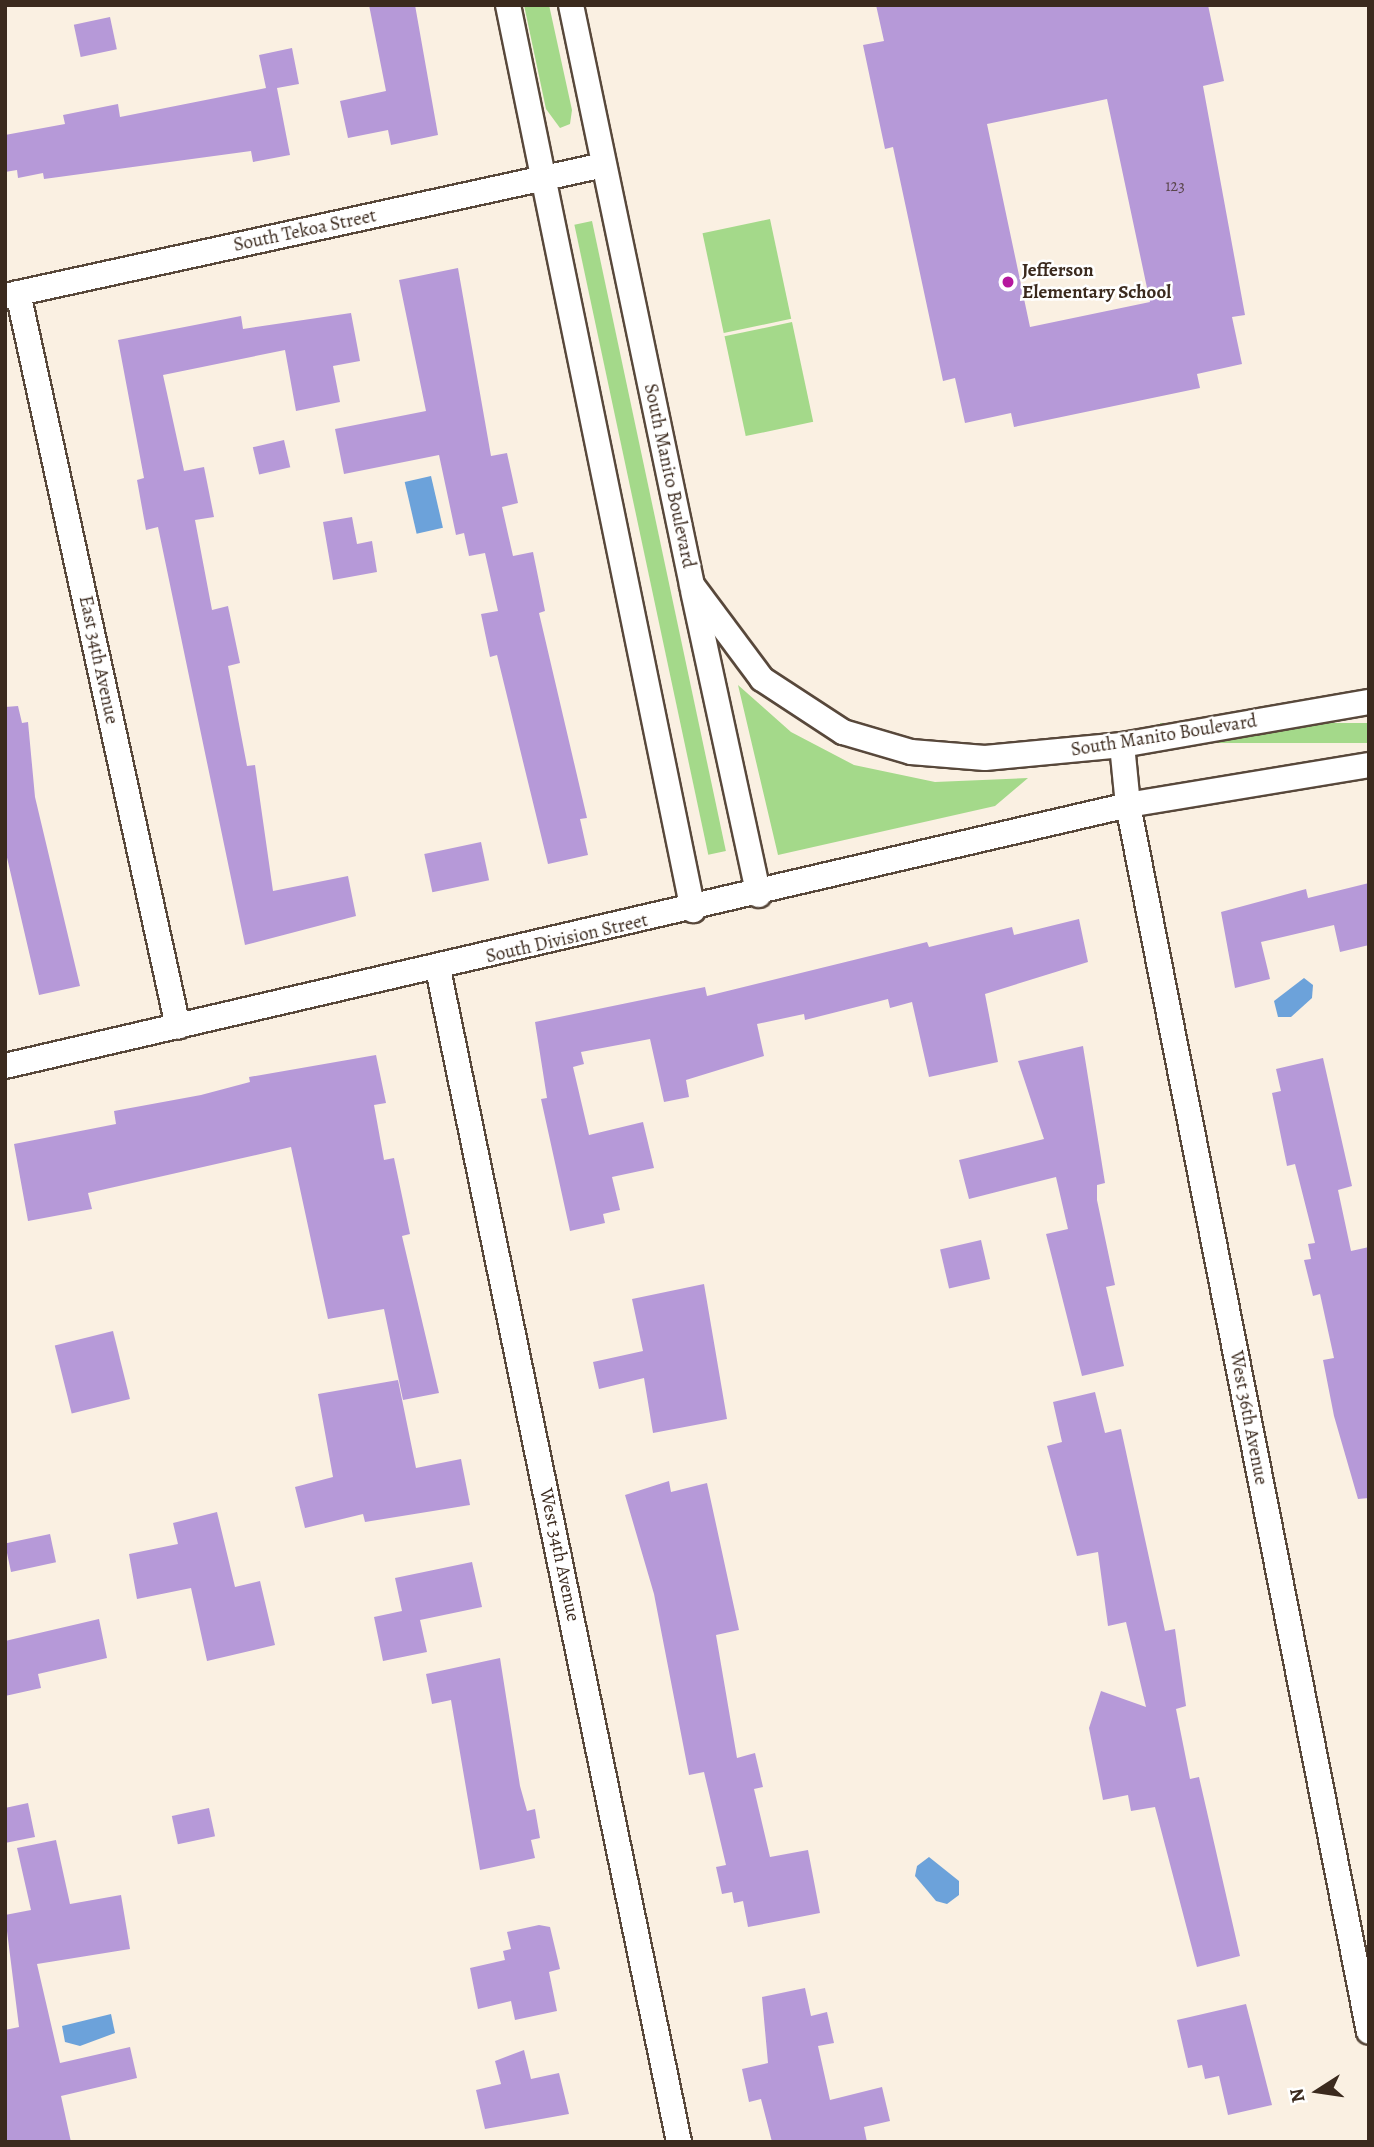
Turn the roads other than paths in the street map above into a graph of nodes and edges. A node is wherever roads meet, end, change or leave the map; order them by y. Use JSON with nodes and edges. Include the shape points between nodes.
{"nodes":[{"id":1,"x":508,"y":5,"type":"edge"},
{"id":2,"x":571,"y":5,"type":"edge"},
{"id":3,"x":604,"y":165,"type":"junction"},
{"id":4,"x":548,"y":178,"type":"junction"},
{"id":5,"x":11,"y":295,"type":"edge"},
{"id":6,"x":692,"y":585,"type":"junction"},
{"id":7,"x":1369,"y":702,"type":"edge"},
{"id":8,"x":1122,"y":745,"type":"junction"},
{"id":9,"x":1369,"y":765,"type":"edge"},
{"id":10,"x":1128,"y":805,"type":"junction"},
{"id":11,"x":759,"y":895,"type":"junction"},
{"id":12,"x":693,"y":910,"type":"junction"},
{"id":13,"x":438,"y":969,"type":"junction"},
{"id":14,"x":178,"y":1027,"type":"junction"},
{"id":15,"x":5,"y":1066,"type":"edge"},
{"id":16,"x":1369,"y":2032,"type":"edge"},
{"id":17,"x":679,"y":2142,"type":"edge"}],
"edges":[{"from":1,"to":4,"type":"street"},
{"from":2,"to":3,"type":"street","name":"South Manito Boulevard"},
{"from":3,"to":4,"type":"street","name":"South Tekoa Street"},
{"from":3,"to":6,"type":"street","name":"South Manito Boulevard"},
{"from":4,"to":5,"type":"street","name":"South Tekoa Street"},
{"from":4,"to":12,"type":"street"},
{"from":5,"to":14,"type":"street","name":"East 34th Avenue"},
{"from":6,"to":8,"type":"street","name":"South Manito Boulevard","via":[[762,679],[843,732],[911,752],[985,758]]},
{"from":6,"to":11,"type":"street"},
{"from":7,"to":8,"type":"street","name":"South Manito Boulevard"},
{"from":8,"to":10,"type":"street","name":"West 36th Avenue"},
{"from":9,"to":10,"type":"street"},
{"from":10,"to":11,"type":"street","name":"South Division Street"},
{"from":10,"to":16,"type":"street","name":"West 36th Avenue"},
{"from":11,"to":12,"type":"street","name":"South Division Street"},
{"from":12,"to":13,"type":"street","name":"South Division Street"},
{"from":13,"to":14,"type":"street","name":"South Division Street"},
{"from":13,"to":17,"type":"street","name":"West 34th Avenue"},
{"from":14,"to":15,"type":"street","name":"South Division Street"}]}
